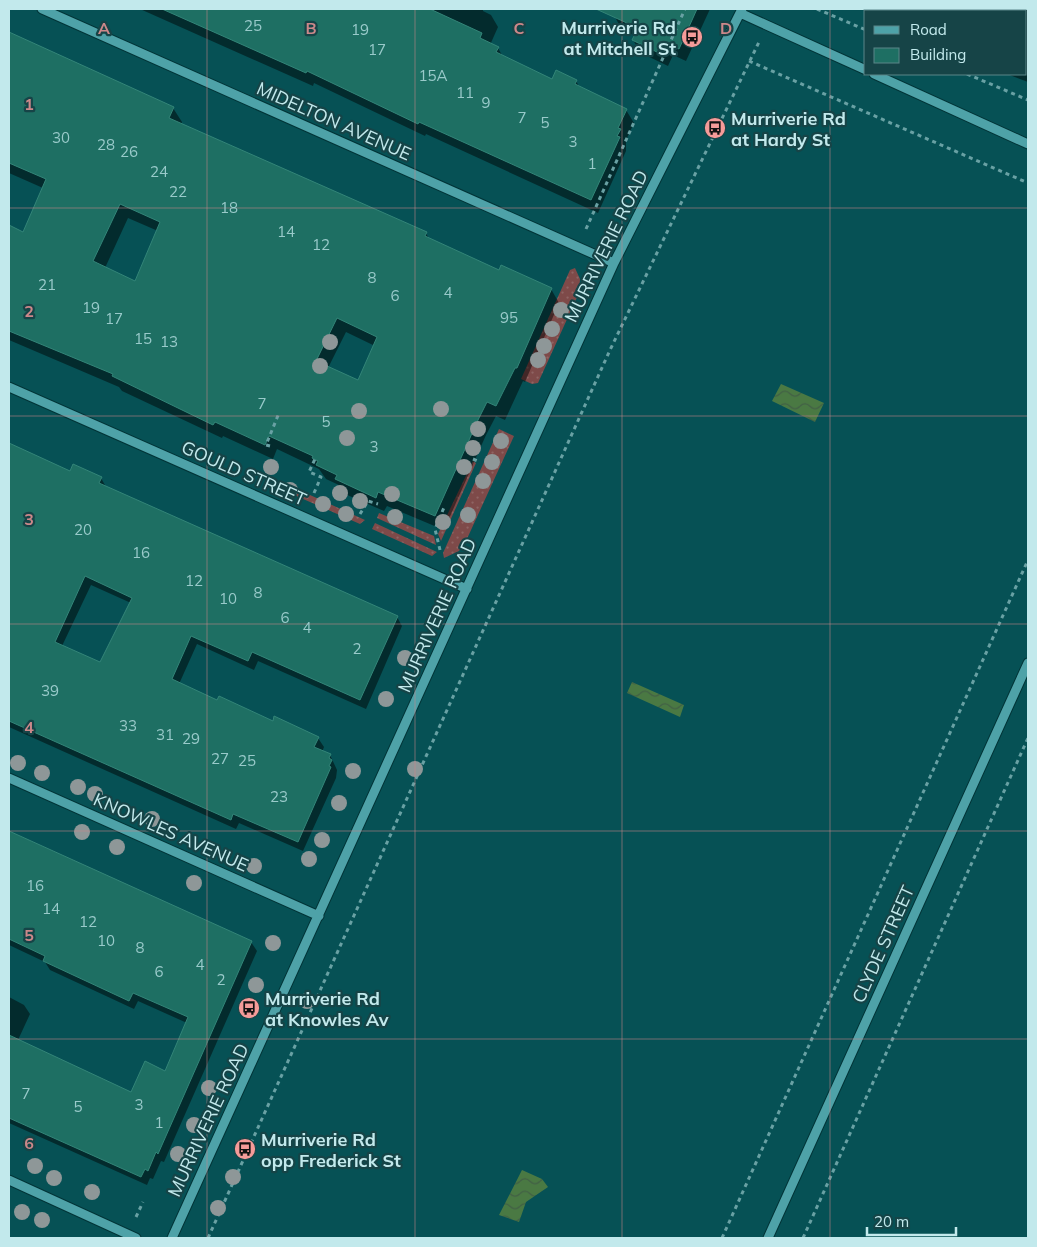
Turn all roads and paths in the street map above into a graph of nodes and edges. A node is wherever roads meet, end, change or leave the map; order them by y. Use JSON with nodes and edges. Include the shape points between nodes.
{"nodes":[{"id":1,"x":42,"y":9,"type":"edge"},
{"id":2,"x":685,"y":9,"type":"edge"},
{"id":3,"x":817,"y":9,"type":"edge"},
{"id":4,"x":741,"y":11,"type":"edge"},
{"id":5,"x":766,"y":25,"type":"junction"},
{"id":6,"x":864,"y":29,"type":"edge"},
{"id":7,"x":749,"y":61,"type":"junction"},
{"id":8,"x":864,"y":69,"type":"edge"},
{"id":9,"x":876,"y":75,"type":"edge"},
{"id":10,"x":969,"y":75,"type":"edge"},
{"id":11,"x":1028,"y":100,"type":"edge"},
{"id":12,"x":1028,"y":144,"type":"edge"},
{"id":13,"x":1028,"y":183,"type":"edge"},
{"id":14,"x":585,"y":230,"type":"dead end"},
{"id":15,"x":614,"y":263,"type":"junction"},
{"id":16,"x":9,"y":387,"type":"edge"},
{"id":17,"x":279,"y":414,"type":"dead end"},
{"id":18,"x":270,"y":446,"type":"dead end"},
{"id":19,"x":315,"y":459,"type":"dead end"},
{"id":20,"x":473,"y":459,"type":"dead end"},
{"id":21,"x":480,"y":462,"type":"dead end"},
{"id":22,"x":314,"y":493,"type":"dead end"},
{"id":23,"x":378,"y":504,"type":"dead end"},
{"id":24,"x":445,"y":505,"type":"dead end"},
{"id":25,"x":360,"y":514,"type":"dead end"},
{"id":26,"x":440,"y":550,"type":"dead end"},
{"id":27,"x":1028,"y":560,"type":"edge"},
{"id":28,"x":467,"y":589,"type":"junction"},
{"id":29,"x":1028,"y":662,"type":"edge"},
{"id":30,"x":1028,"y":738,"type":"edge"},
{"id":31,"x":9,"y":778,"type":"edge"},
{"id":32,"x":319,"y":916,"type":"junction"},
{"id":33,"x":9,"y":1180,"type":"edge"},
{"id":34,"x":136,"y":1238,"type":"edge"},
{"id":35,"x":172,"y":1238,"type":"edge"},
{"id":36,"x":208,"y":1238,"type":"edge"},
{"id":37,"x":722,"y":1238,"type":"edge"},
{"id":38,"x":768,"y":1238,"type":"edge"},
{"id":39,"x":803,"y":1238,"type":"edge"}],
"edges":[{"from":1,"to":15,"type":"street","name":"MIDELTON AVENUE"},
{"from":2,"to":14,"type":"path"},
{"from":3,"to":6,"type":"path"},
{"from":4,"to":5,"type":"street"},
{"from":4,"to":15,"type":"street","name":"MURRIVERIE ROAD"},
{"from":5,"to":7,"type":"path"},
{"from":5,"to":8,"type":"street"},
{"from":7,"to":13,"type":"path"},
{"from":7,"to":36,"type":"path","via":[[610,350]]},
{"from":9,"to":12,"type":"street"},
{"from":10,"to":11,"type":"path"},
{"from":15,"to":28,"type":"street","name":"MURRIVERIE ROAD"},
{"from":16,"to":28,"type":"street","name":"GOULD STREET"},
{"from":17,"to":18,"type":"path","via":[[266,445]]},
{"from":19,"to":22,"type":"path","via":[[309,472],[321,477]]},
{"from":20,"to":21,"type":"path"},
{"from":23,"to":25,"type":"path","via":[[368,500]]},
{"from":24,"to":26,"type":"path","via":[[435,529]]},
{"from":27,"to":37,"type":"path"},
{"from":28,"to":32,"type":"street","name":"MURRIVERIE ROAD"},
{"from":29,"to":38,"type":"street","name":"CLYDE STREET"},
{"from":30,"to":39,"type":"path"},
{"from":31,"to":32,"type":"street","name":"KNOWLES AVENUE"},
{"from":32,"to":35,"type":"street","name":"MURRIVERIE ROAD"},
{"from":33,"to":34,"type":"street"}]}
